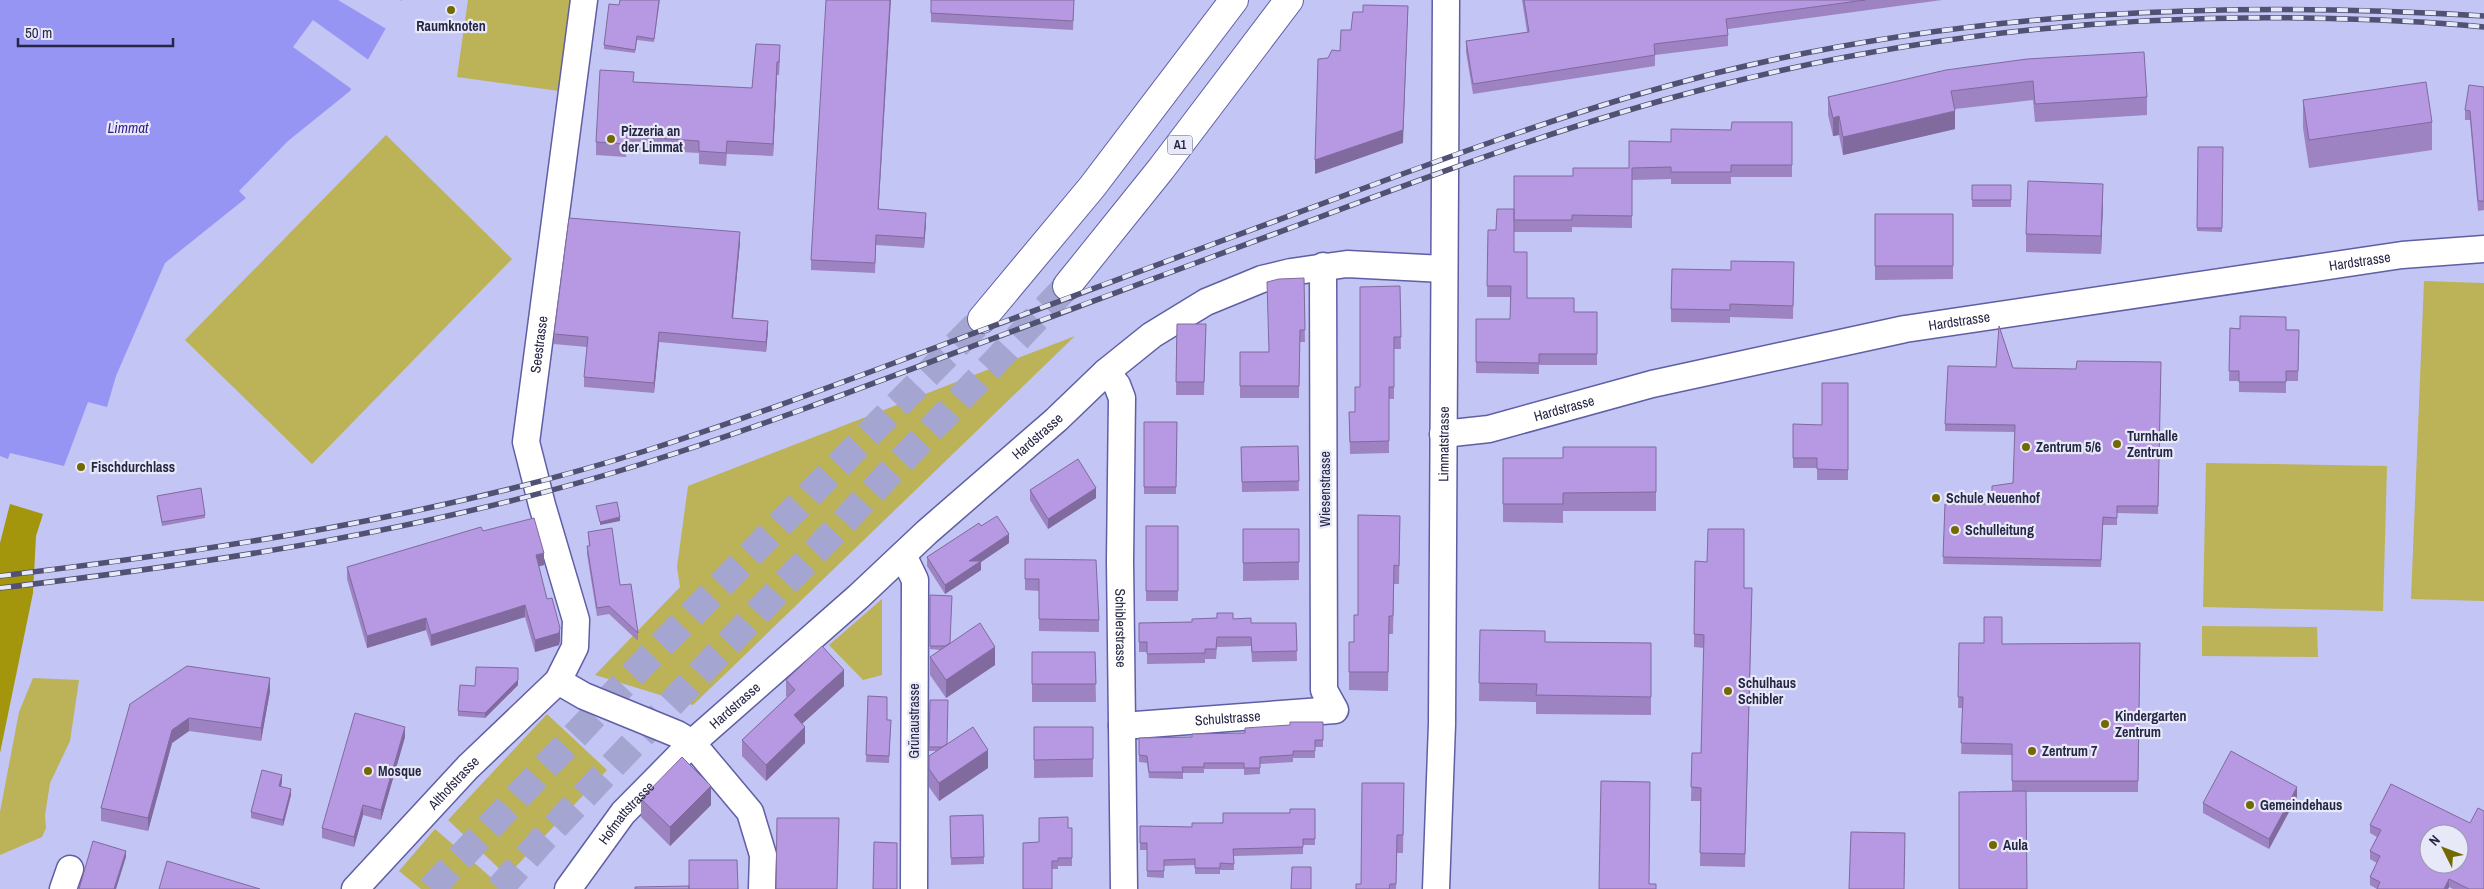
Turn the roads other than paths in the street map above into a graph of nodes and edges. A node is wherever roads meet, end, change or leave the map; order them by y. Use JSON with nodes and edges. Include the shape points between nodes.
{"nodes":[{"id":1,"x":584,"y":0,"type":"edge"},
{"id":2,"x":1234,"y":0,"type":"edge"},
{"id":3,"x":1288,"y":0,"type":"edge"},
{"id":4,"x":1446,"y":0,"type":"edge"},
{"id":5,"x":2484,"y":249,"type":"edge"},
{"id":6,"x":1323,"y":266,"type":"junction"},
{"id":7,"x":1444,"y":269,"type":"junction"},
{"id":8,"x":1067,"y":286,"type":"tunnel mouth"},
{"id":9,"x":982,"y":319,"type":"tunnel mouth"},
{"id":10,"x":1106,"y":372,"type":"junction"},
{"id":11,"x":1443,"y":434,"type":"junction"},
{"id":12,"x":903,"y":555,"type":"junction"},
{"id":13,"x":558,"y":681,"type":"junction"},
{"id":14,"x":1335,"y":710,"type":"joint"},
{"id":15,"x":1122,"y":726,"type":"junction"},
{"id":16,"x":692,"y":743,"type":"junction"},
{"id":17,"x":355,"y":889,"type":"edge"},
{"id":18,"x":568,"y":889,"type":"edge"},
{"id":19,"x":762,"y":889,"type":"edge"},
{"id":20,"x":914,"y":889,"type":"edge"},
{"id":21,"x":1124,"y":889,"type":"edge"},
{"id":22,"x":1436,"y":889,"type":"edge"}],
"edges":[{"from":1,"to":13,"type":"street","name":"Seestrasse","via":[[526,442],[576,620],[575,647]]},
{"from":2,"to":9,"type":"highway","via":[[1092,187]]},
{"from":3,"to":8,"type":"highway","number":"A1","via":[[1166,162]]},
{"from":4,"to":7,"type":"street","name":"Limmatstrasse"},
{"from":5,"to":11,"type":"street","name":"Hardstrasse","via":[[2402,255],[1905,329],[1652,384],[1488,429]]},
{"from":6,"to":7,"type":"street","name":"Hardstrasse","via":[[1347,264]]},
{"from":6,"to":10,"type":"street","name":"Hardstrasse","via":[[1262,279],[1206,302],[1152,335]]},
{"from":6,"to":14,"type":"street","name":"Wiesenstrasse","via":[[1324,690]]},
{"from":7,"to":11,"type":"street","name":"Limmatstrasse"},
{"from":10,"to":12,"type":"street","name":"Hardstrasse"},
{"from":10,"to":15,"type":"street","name":"Schiblerstrasse","via":[[1117,385],[1122,398]]},
{"from":11,"to":22,"type":"street","name":"Limmatstrasse","via":[[1442,724]]},
{"from":12,"to":16,"type":"street","name":"Hardstrasse"},
{"from":12,"to":20,"type":"street","name":"Grünaustrasse","via":[[915,580]]},
{"from":13,"to":16,"type":"street","via":[[584,696],[678,734]]},
{"from":13,"to":17,"type":"street","name":"Althofstrasse","via":[[468,767]]},
{"from":14,"to":15,"type":"street","name":"Schulstrasse"},
{"from":15,"to":21,"type":"street","name":"Schiblerstrasse"},
{"from":16,"to":18,"type":"street","name":"Hofmattstrasse","via":[[623,813]]},
{"from":16,"to":19,"type":"street","via":[[750,812],[763,855]]}]}
